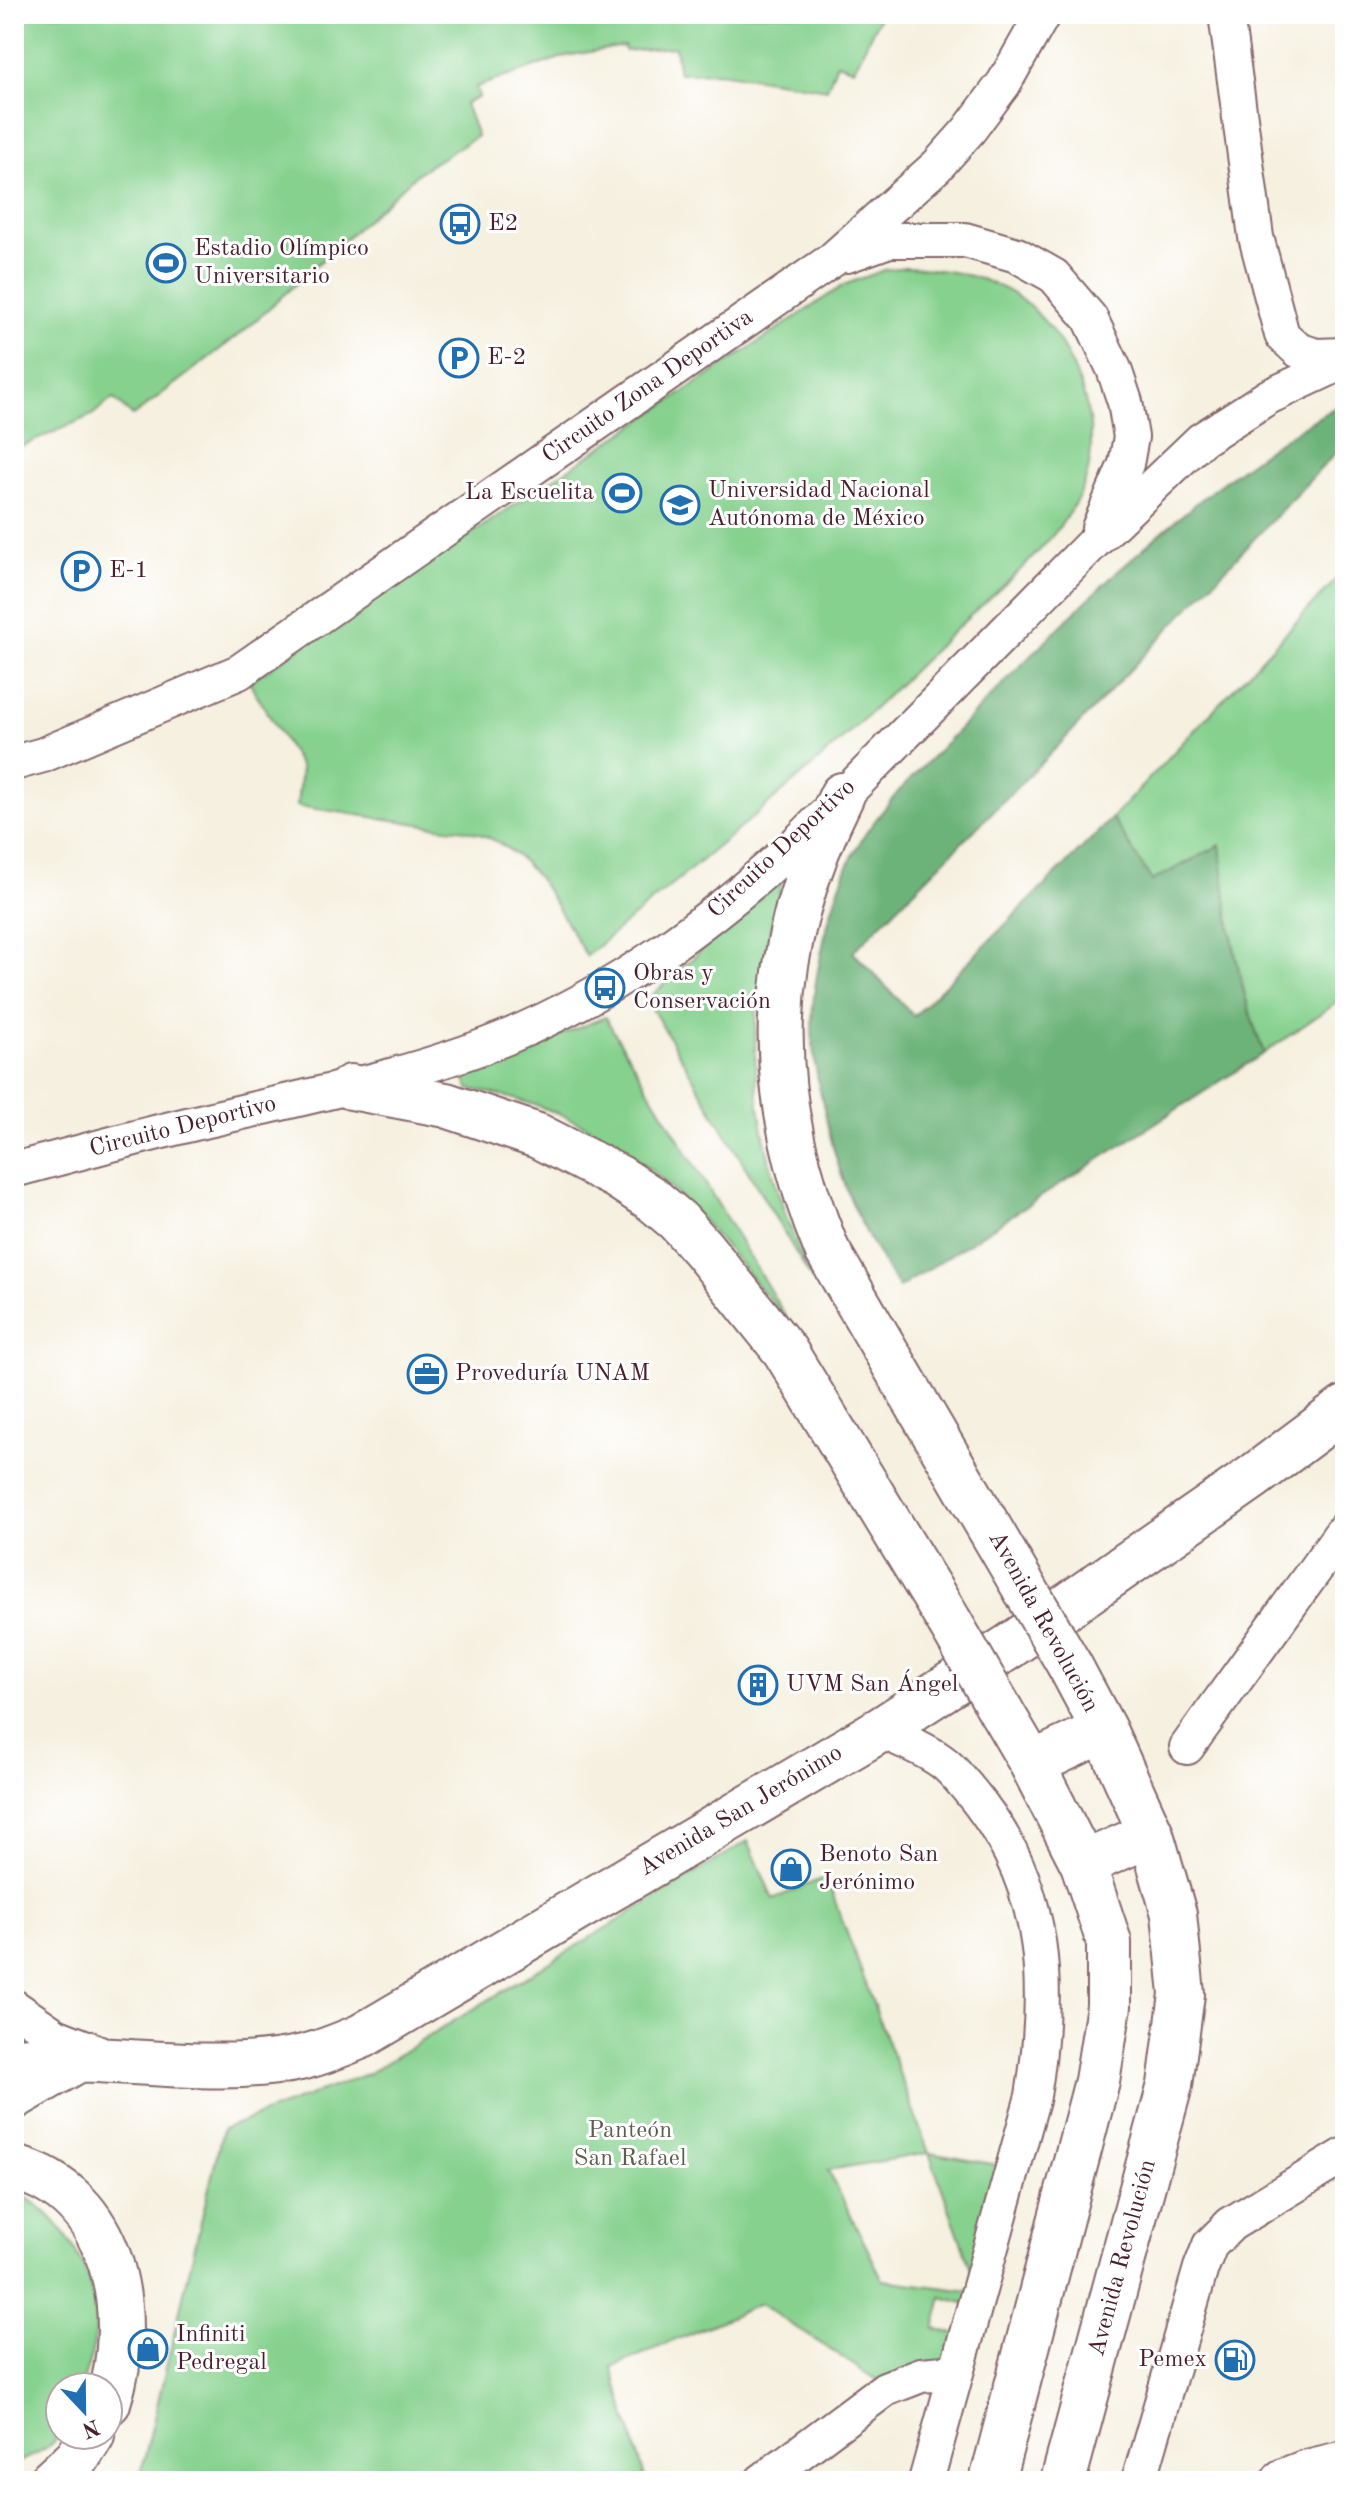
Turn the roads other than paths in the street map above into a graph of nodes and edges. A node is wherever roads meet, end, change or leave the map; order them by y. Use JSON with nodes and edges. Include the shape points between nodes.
{"nodes":[{"id":1,"x":1043,"y":14,"type":"edge"},
{"id":2,"x":1226,"y":14,"type":"edge"},
{"id":3,"x":832,"y":260,"type":"junction"},
{"id":4,"x":1345,"y":355,"type":"edge"},
{"id":5,"x":1345,"y":361,"type":"edge"},
{"id":6,"x":1093,"y":543,"type":"junction"},
{"id":7,"x":14,"y":763,"type":"edge"},
{"id":8,"x":842,"y":795,"type":"junction"},
{"id":9,"x":351,"y":1087,"type":"junction"},
{"id":10,"x":14,"y":1170,"type":"edge"},
{"id":11,"x":1345,"y":1408,"type":"edge"},
{"id":12,"x":1345,"y":1528,"type":"edge"},
{"id":13,"x":880,"y":1730,"type":"junction"},
{"id":14,"x":1104,"y":1730,"type":"junction"},
{"id":15,"x":1187,"y":1747,"type":"dead end"},
{"id":16,"x":1032,"y":1764,"type":"junction"},
{"id":17,"x":1151,"y":1834,"type":"junction"},
{"id":18,"x":1083,"y":1864,"type":"junction"},
{"id":19,"x":14,"y":2007,"type":"edge"},
{"id":20,"x":82,"y":2058,"type":"junction"},
{"id":21,"x":14,"y":2060,"type":"edge"},
{"id":22,"x":145,"y":2064,"type":"junction"},
{"id":23,"x":14,"y":2097,"type":"edge"},
{"id":24,"x":1345,"y":2155,"type":"edge"},
{"id":25,"x":14,"y":2168,"type":"edge"},
{"id":26,"x":116,"y":2371,"type":"edge"},
{"id":27,"x":956,"y":2372,"type":"junction"},
{"id":28,"x":82,"y":2451,"type":"edge"},
{"id":29,"x":1345,"y":2463,"type":"edge"},
{"id":30,"x":52,"y":2481,"type":"edge"},
{"id":31,"x":762,"y":2481,"type":"edge"},
{"id":32,"x":926,"y":2481,"type":"edge"},
{"id":33,"x":992,"y":2481,"type":"edge"},
{"id":34,"x":1063,"y":2481,"type":"edge"},
{"id":35,"x":1139,"y":2481,"type":"edge"},
{"id":36,"x":1284,"y":2481,"type":"edge"}],
"edges":[{"from":1,"to":3,"type":"street","name":"Circuito Zona Deportiva","via":[[1004,83],[969,130],[937,166]]},
{"from":2,"to":4,"type":"street","via":[[1256,237],[1282,335],[1298,350],[1316,356]]},
{"from":3,"to":6,"type":"street","via":[[889,240],[965,240],[1017,255],[1054,276],[1090,318],[1114,369],[1131,437],[1126,464]]},
{"from":3,"to":7,"type":"street","name":"Circuito Zona Deportiva","via":[[239,672]]},
{"from":5,"to":6,"type":"street","name":"Circuito Deportivo","via":[[1268,397],[1201,440]]},
{"from":6,"to":8,"type":"street","name":"Circuito Deportivo"},
{"from":8,"to":9,"type":"street","name":"Circuito Deportivo","via":[[800,840],[707,920],[605,988],[494,1042]]},
{"from":8,"to":14,"type":"main road","name":"Avenida Revolución","bridge":true,"via":[[808,871],[784,979],[782,1079],[797,1167],[827,1250]]},
{"from":9,"to":10,"type":"street","name":"Circuito Deportivo"},
{"from":9,"to":16,"type":"main road","bridge":true,"via":[[446,1105],[538,1136],[618,1177],[678,1221],[785,1351]]},
{"from":11,"to":13,"type":"main road","name":"Avenida San Jerónimo","via":[[1010,1646]]},
{"from":12,"to":15,"type":"street"},
{"from":13,"to":22,"type":"main road","name":"Avenida San Jerónimo","via":[[362,2036],[273,2062]]},
{"from":13,"to":27,"type":"street","via":[[944,1763],[990,1817],[1026,1882],[1039,1949],[1042,2021],[1033,2096]]},
{"from":14,"to":16,"type":"main road"},
{"from":14,"to":17,"type":"main road","name":"Avenida Revolución"},
{"from":16,"to":18,"type":"main road"},
{"from":17,"to":18,"type":"main road"},
{"from":17,"to":34,"type":"main road","name":"Avenida Revolución","via":[[1174,1914],[1182,1994],[1170,2085]]},
{"from":18,"to":33,"type":"main road","via":[[1109,1942],[1109,2006],[1097,2081]]},
{"from":19,"to":22,"type":"street","via":[[56,2036]]},
{"from":20,"to":21,"type":"main road","name":"Avenida San Jerónimo"},
{"from":20,"to":22,"type":"main road","name":"Avenida San Jerónimo"},
{"from":20,"to":23,"type":"main road"},
{"from":24,"to":35,"type":"street","via":[[1231,2224],[1210,2245]]},
{"from":25,"to":26,"type":"main road","via":[[49,2180],[90,2219],[110,2259],[119,2307]]},
{"from":27,"to":31,"type":"street","via":[[921,2375],[885,2389]]},
{"from":27,"to":32,"type":"street"},
{"from":28,"to":30,"type":"main road"},
{"from":29,"to":36,"type":"main road"}]}
